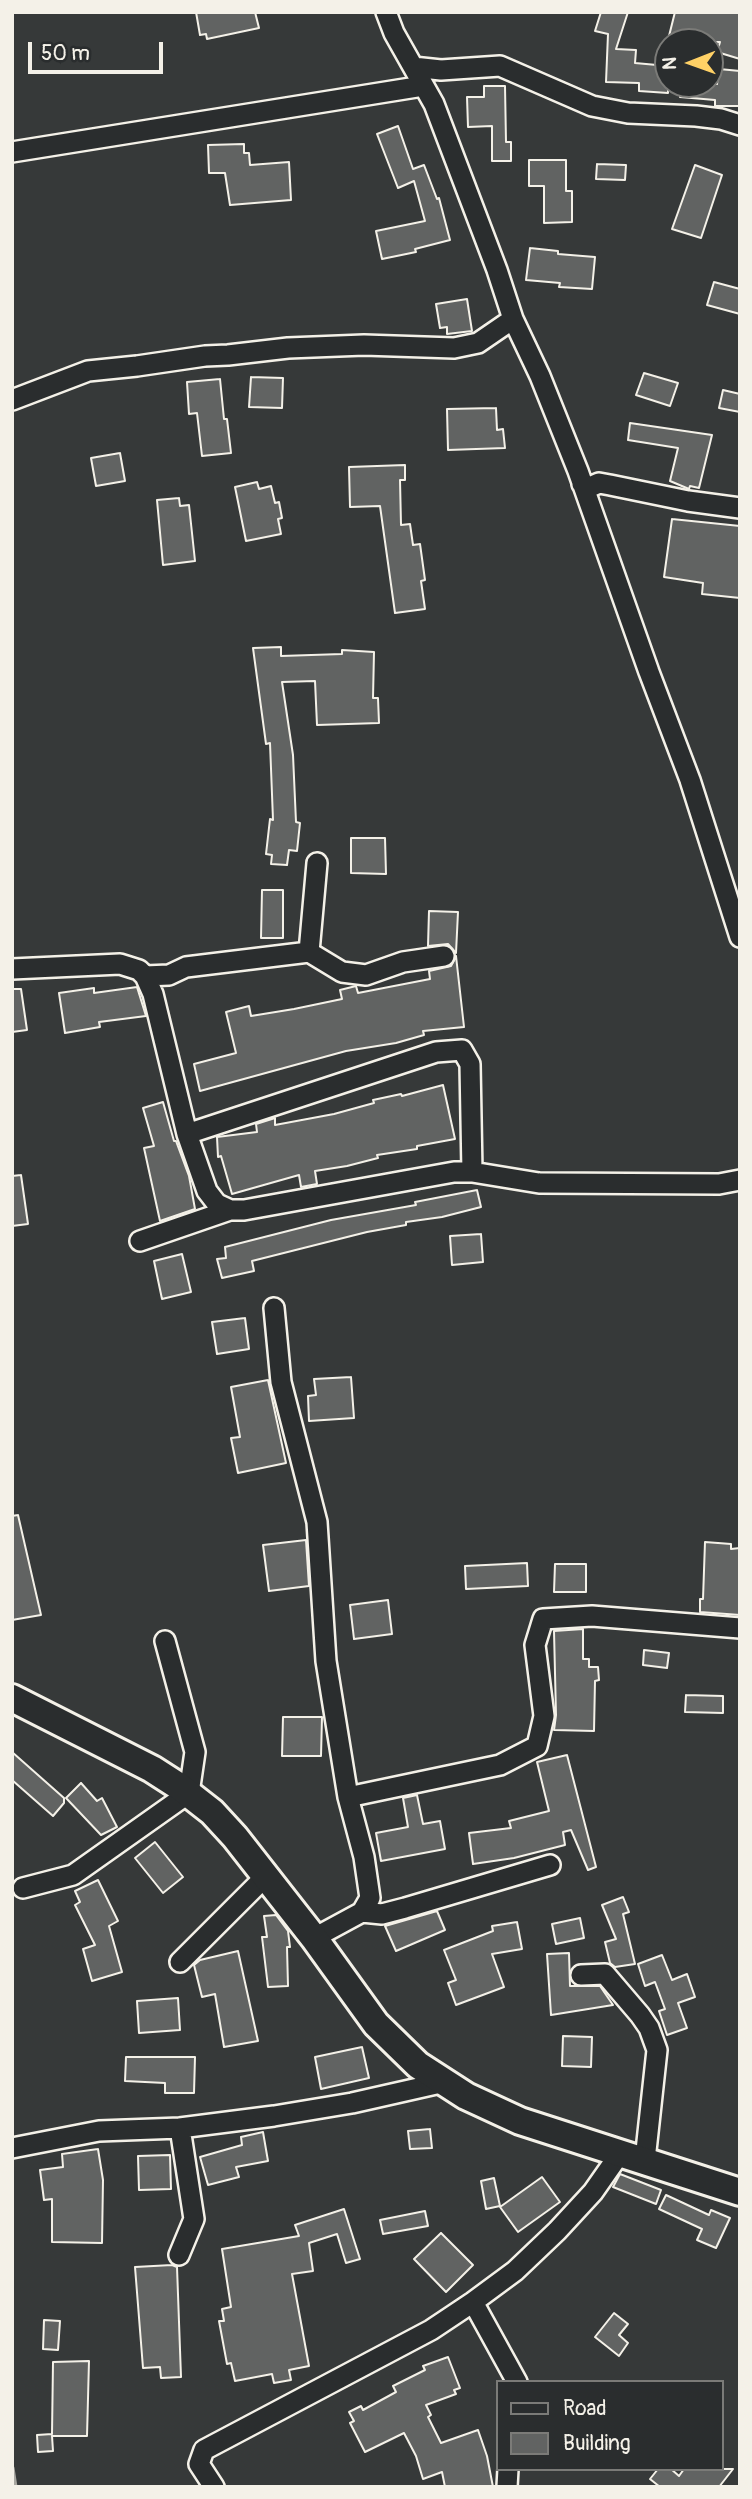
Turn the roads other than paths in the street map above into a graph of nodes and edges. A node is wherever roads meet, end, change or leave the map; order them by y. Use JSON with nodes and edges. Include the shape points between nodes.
{"nodes":[{"id":1,"x":386,"y":12,"type":"edge"},
{"id":2,"x":413,"y":67,"type":"junction"},
{"id":3,"x":423,"y":86,"type":"junction"},
{"id":4,"x":740,"y":125,"type":"edge"},
{"id":5,"x":12,"y":152,"type":"edge"},
{"id":6,"x":513,"y":320,"type":"junction"},
{"id":7,"x":12,"y":400,"type":"edge"},
{"id":8,"x":582,"y":484,"type":"junction"},
{"id":9,"x":740,"y":508,"type":"edge"},
{"id":10,"x":317,"y":863,"type":"dead end"},
{"id":11,"x":740,"y":937,"type":"edge"},
{"id":12,"x":309,"y":952,"type":"junction"},
{"id":13,"x":444,"y":957,"type":"dead end"},
{"id":14,"x":12,"y":969,"type":"edge"},
{"id":15,"x":145,"y":976,"type":"junction"},
{"id":16,"x":187,"y":1134,"type":"junction"},
{"id":17,"x":472,"y":1172,"type":"junction"},
{"id":18,"x":740,"y":1180,"type":"edge"},
{"id":19,"x":230,"y":1210,"type":"junction"},
{"id":20,"x":140,"y":1241,"type":"dead end"},
{"id":21,"x":274,"y":1308,"type":"dead end"},
{"id":22,"x":740,"y":1628,"type":"edge"},
{"id":23,"x":165,"y":1641,"type":"dead end"},
{"id":24,"x":12,"y":1698,"type":"edge"},
{"id":25,"x":189,"y":1793,"type":"junction"},
{"id":26,"x":348,"y":1797,"type":"junction"},
{"id":27,"x":550,"y":1865,"type":"dead end"},
{"id":28,"x":266,"y":1876,"type":"junction"},
{"id":29,"x":23,"y":1888,"type":"dead end"},
{"id":30,"x":362,"y":1912,"type":"junction"},
{"id":31,"x":314,"y":1938,"type":"junction"},
{"id":32,"x":180,"y":1962,"type":"dead end"},
{"id":33,"x":581,"y":1975,"type":"dead end"},
{"id":34,"x":445,"y":2082,"type":"junction"},
{"id":35,"x":180,"y":2128,"type":"junction"},
{"id":36,"x":12,"y":2148,"type":"edge"},
{"id":37,"x":633,"y":2156,"type":"junction"},
{"id":38,"x":740,"y":2192,"type":"edge"},
{"id":39,"x":179,"y":2255,"type":"dead end"},
{"id":40,"x":473,"y":2302,"type":"junction"},
{"id":41,"x":516,"y":2380,"type":"edge"},
{"id":42,"x":214,"y":2487,"type":"edge"}],
"edges":[{"from":1,"to":2,"type":"street"},
{"from":2,"to":3,"type":"street"},
{"from":2,"to":4,"type":"street","via":[[500,66],[592,106]]},
{"from":3,"to":5,"type":"street"},
{"from":3,"to":6,"type":"street","via":[[451,148]]},
{"from":6,"to":7,"type":"street","via":[[478,343],[454,348],[351,345],[205,356],[88,371]]},
{"from":6,"to":8,"type":"street"},
{"from":8,"to":9,"type":"street","via":[[599,483]]},
{"from":8,"to":11,"type":"street","via":[[690,780]]},
{"from":10,"to":12,"type":"street"},
{"from":12,"to":13,"type":"street","via":[[342,972],[366,975],[403,962]]},
{"from":12,"to":15,"type":"street"},
{"from":14,"to":15,"type":"street","via":[[120,964]]},
{"from":15,"to":16,"type":"street"},
{"from":16,"to":17,"type":"street","via":[[436,1052],[461,1050],[470,1064]]},
{"from":16,"to":19,"type":"street","via":[[206,1191]]},
{"from":17,"to":18,"type":"street","via":[[539,1183],[719,1184]]},
{"from":17,"to":19,"type":"street"},
{"from":19,"to":20,"type":"street"},
{"from":21,"to":26,"type":"street","via":[[281,1382],[317,1522],[326,1661]]},
{"from":22,"to":26,"type":"street","via":[[592,1616],[543,1619],[535,1645],[544,1716],[537,1746],[500,1765]]},
{"from":23,"to":25,"type":"street","via":[[195,1752]]},
{"from":24,"to":25,"type":"main road","via":[[152,1769]]},
{"from":25,"to":28,"type":"main road","via":[[212,1812]]},
{"from":25,"to":29,"type":"street","via":[[73,1875]]},
{"from":26,"to":30,"type":"street","via":[[370,1898]]},
{"from":27,"to":30,"type":"street","via":[[382,1914]]},
{"from":28,"to":31,"type":"main road"},
{"from":28,"to":32,"type":"street"},
{"from":30,"to":31,"type":"street"},
{"from":31,"to":34,"type":"main road","via":[[376,2024],[418,2065]]},
{"from":33,"to":37,"type":"street","via":[[605,1974],[640,2015],[657,2050]]},
{"from":34,"to":35,"type":"street","via":[[352,2104]]},
{"from":34,"to":37,"type":"main road","via":[[520,2121]]},
{"from":35,"to":36,"type":"street","via":[[99,2132]]},
{"from":35,"to":39,"type":"street","via":[[194,2220]]},
{"from":37,"to":38,"type":"main road"},
{"from":37,"to":40,"type":"street","via":[[515,2271]]},
{"from":40,"to":41,"type":"street"},
{"from":40,"to":42,"type":"street","via":[[431,2330],[205,2450],[199,2465]]}]}
